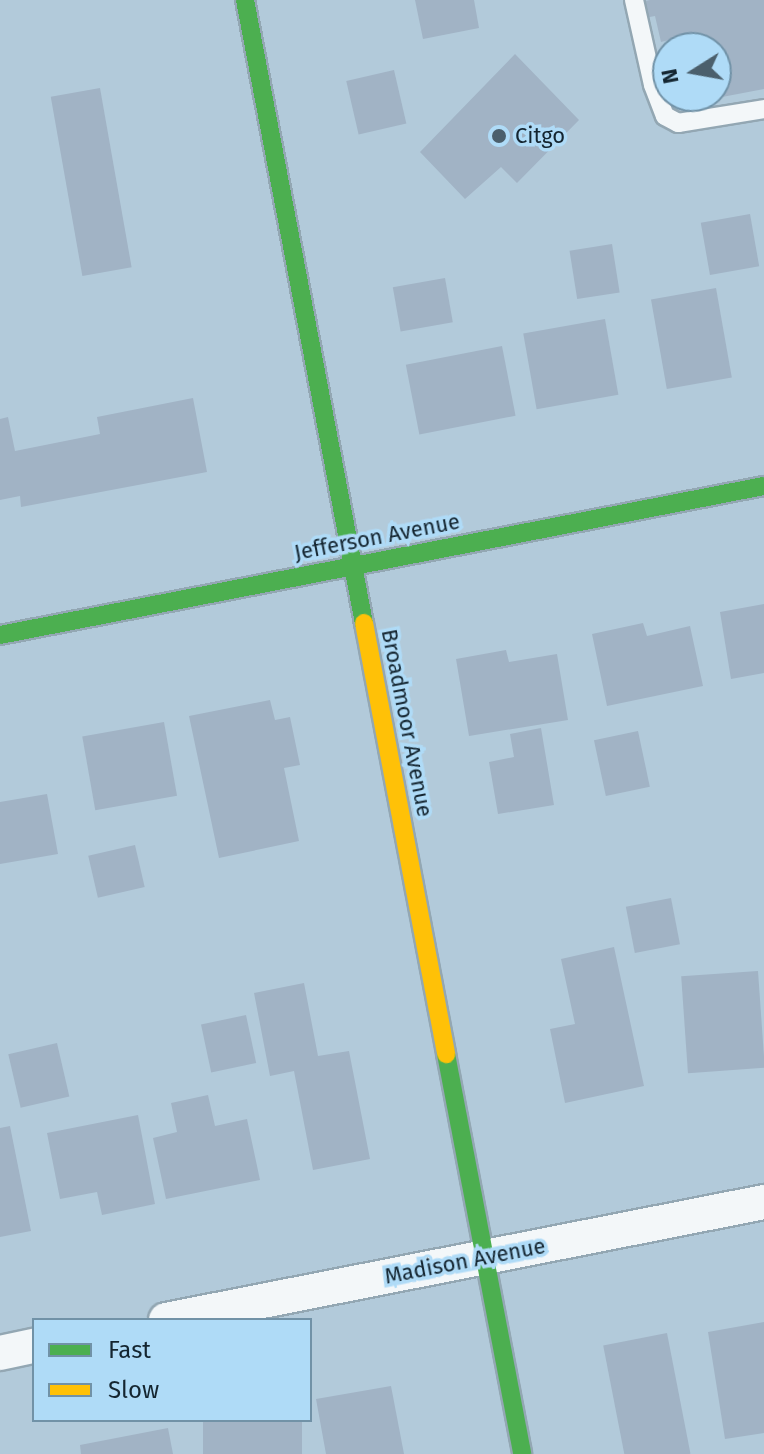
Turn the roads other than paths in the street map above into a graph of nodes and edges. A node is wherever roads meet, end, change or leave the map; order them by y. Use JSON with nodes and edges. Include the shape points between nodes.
{"nodes":[{"id":1,"x":245,"y":0,"type":"edge"},
{"id":2,"x":634,"y":0,"type":"edge"},
{"id":3,"x":764,"y":109,"type":"edge"},
{"id":4,"x":764,"y":486,"type":"edge"},
{"id":5,"x":352,"y":566,"type":"junction"},
{"id":6,"x":0,"y":635,"type":"edge"},
{"id":7,"x":764,"y":1202,"type":"edge"},
{"id":8,"x":484,"y":1257,"type":"junction"},
{"id":9,"x":176,"y":1318,"type":"edge"},
{"id":10,"x":32,"y":1346,"type":"edge"},
{"id":11,"x":0,"y":1353,"type":"edge"},
{"id":12,"x":522,"y":1454,"type":"edge"}],
"edges":[{"from":1,"to":5,"type":"street","name":"Broadmoor Avenue"},
{"from":2,"to":3,"type":"lane","via":[[665,116],[678,123]]},
{"from":4,"to":5,"type":"street","name":"Jefferson Avenue"},
{"from":5,"to":6,"type":"street","name":"Jefferson Avenue"},
{"from":5,"to":8,"type":"street","name":"Broadmoor Avenue"},
{"from":7,"to":8,"type":"street","name":"Madison Avenue"},
{"from":8,"to":9,"type":"street","name":"Madison Avenue"},
{"from":8,"to":12,"type":"street","name":"Broadmoor Avenue"},
{"from":10,"to":11,"type":"street"}]}
